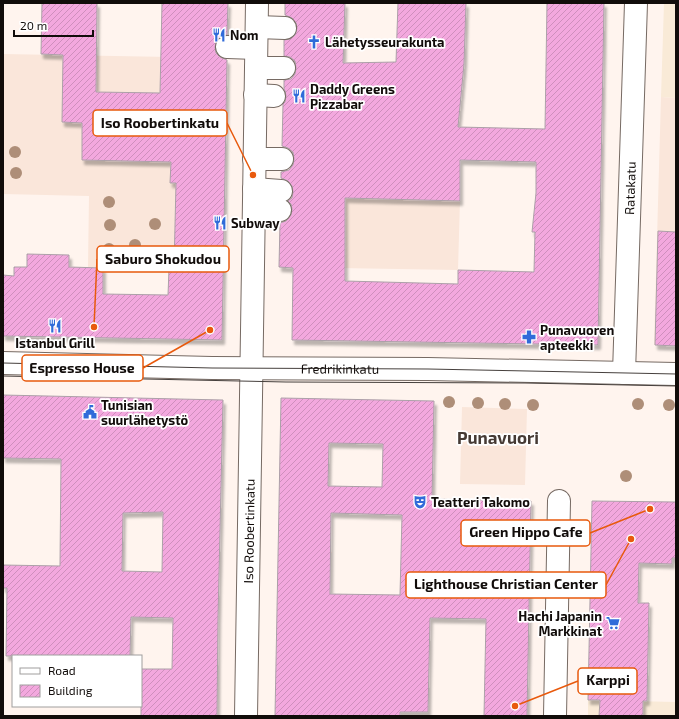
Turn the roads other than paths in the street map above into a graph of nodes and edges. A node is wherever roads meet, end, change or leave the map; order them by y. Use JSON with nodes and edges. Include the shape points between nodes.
{"nodes":[{"id":1,"x":257,"y":3,"type":"edge"},
{"id":2,"x":636,"y":3,"type":"edge"},
{"id":3,"x":285,"y":28,"type":"dead end"},
{"id":4,"x":227,"y":47,"type":"dead end"},
{"id":5,"x":256,"y":52,"type":"junction"},
{"id":6,"x":283,"y":62,"type":"dead end"},
{"id":7,"x":254,"y":159,"type":"junction"},
{"id":8,"x":282,"y":159,"type":"dead end"},
{"id":9,"x":254,"y":189,"type":"junction"},
{"id":10,"x":254,"y":211,"type":"junction"},
{"id":11,"x":252,"y":357,"type":"junction"},
{"id":12,"x":3,"y":362,"type":"edge"},
{"id":13,"x":624,"y":373,"type":"junction"},
{"id":14,"x":676,"y":374,"type":"edge"},
{"id":15,"x":559,"y":501,"type":"dead end"},
{"id":16,"x":246,"y":716,"type":"edge"},
{"id":17,"x":555,"y":716,"type":"edge"}],
"edges":[{"from":1,"to":5,"type":"street","name":"Iso Roobertinkatu"},
{"from":2,"to":13,"type":"street","name":"Ratakatu"},
{"from":3,"to":5,"type":"street"},
{"from":4,"to":5,"type":"street"},
{"from":5,"to":6,"type":"street"},
{"from":5,"to":7,"type":"street","name":"Iso Roobertinkatu","via":[[265,95]]},
{"from":7,"to":8,"type":"street"},
{"from":7,"to":9,"type":"street","name":"Iso Roobertinkatu"},
{"from":9,"to":10,"type":"street","name":"Iso Roobertinkatu"},
{"from":9,"to":10,"type":"street","via":[[280,201]]},
{"from":10,"to":11,"type":"street","name":"Iso Roobertinkatu","via":[[262,249]]},
{"from":11,"to":12,"type":"street","name":"Fredrikinkatu"},
{"from":11,"to":13,"type":"street","name":"Fredrikinkatu","via":[[428,369]]},
{"from":11,"to":16,"type":"street","name":"Iso Roobertinkatu"},
{"from":13,"to":14,"type":"street","name":"Fredrikinkatu"},
{"from":15,"to":17,"type":"street"}]}
